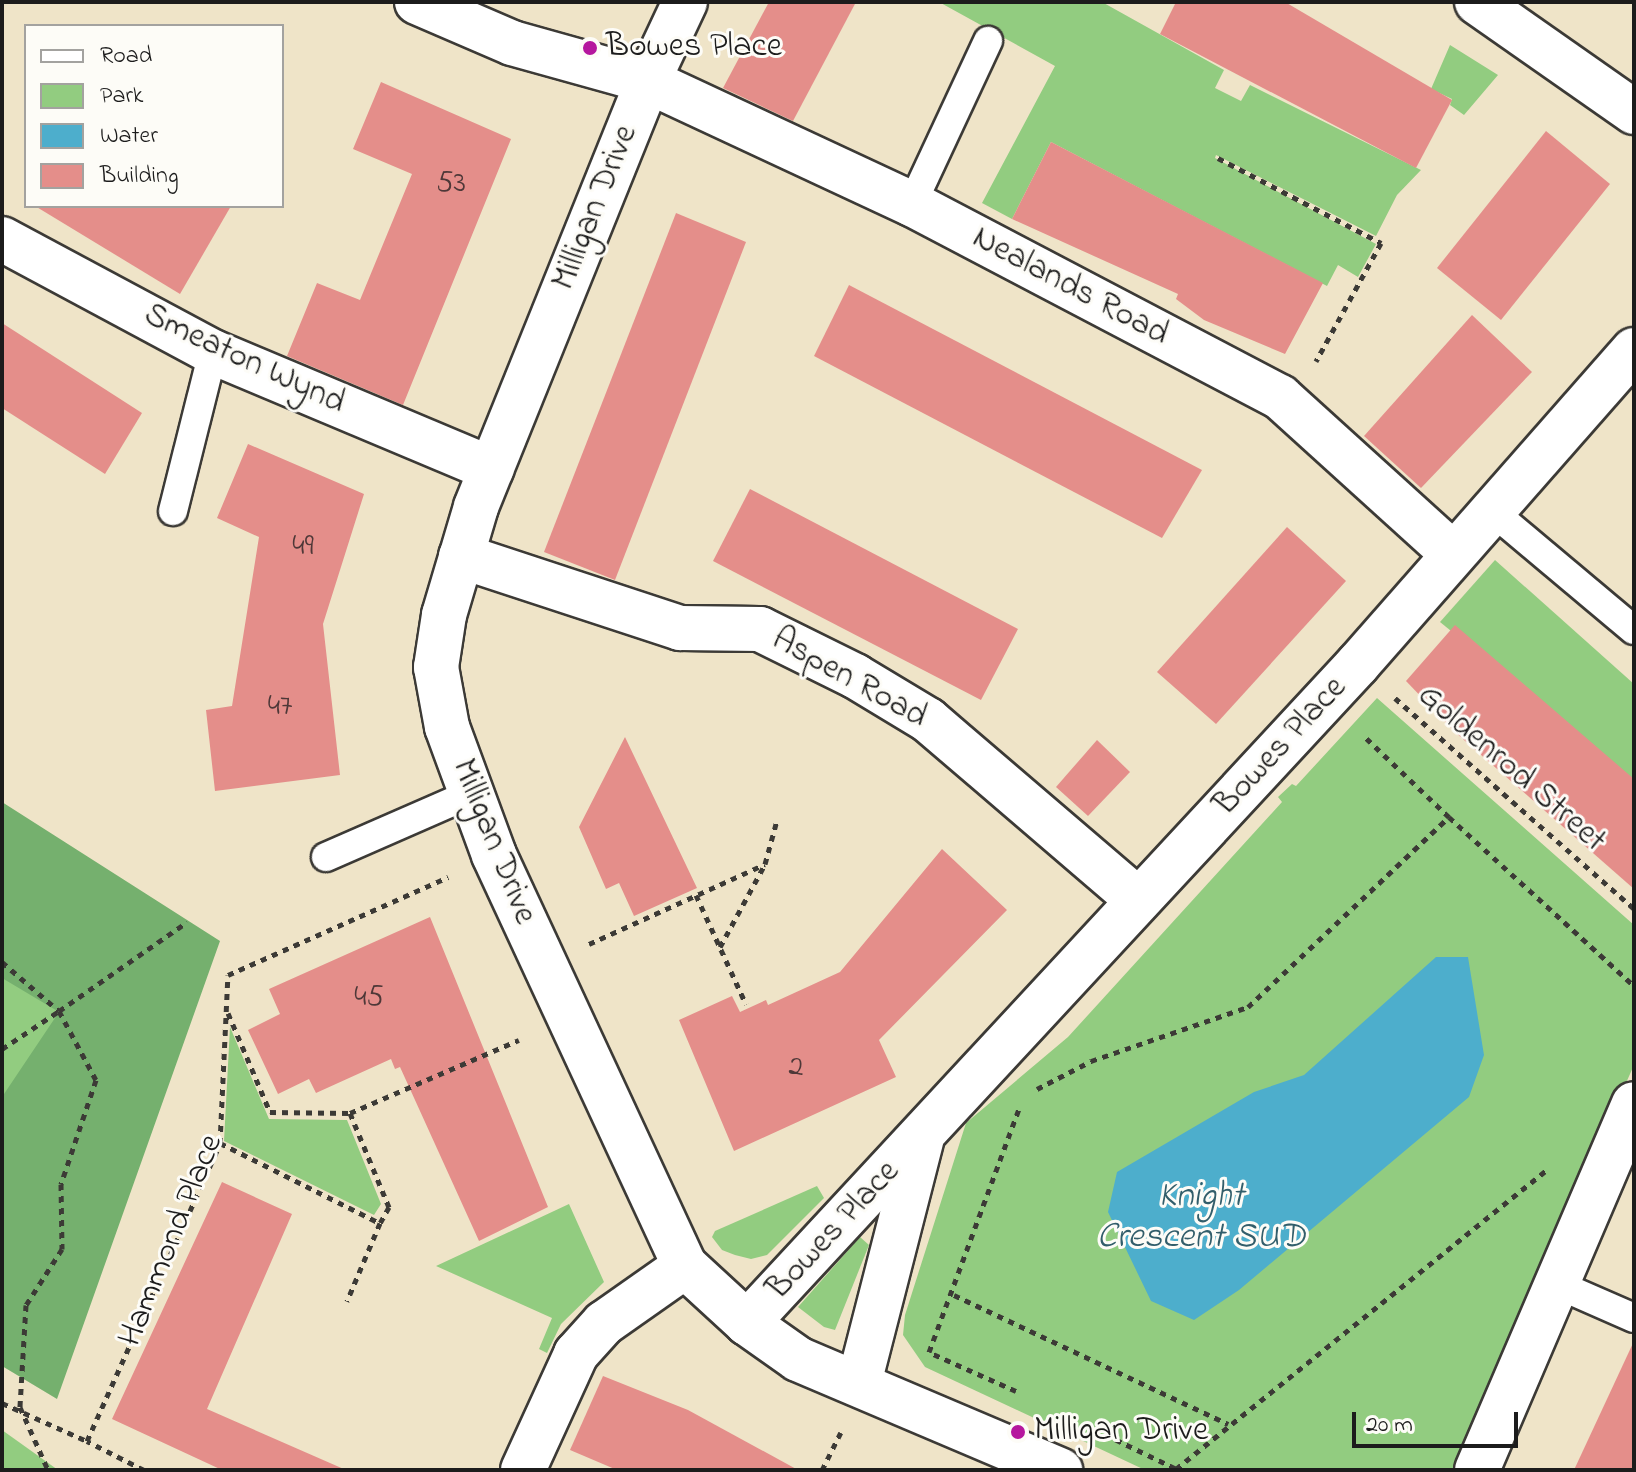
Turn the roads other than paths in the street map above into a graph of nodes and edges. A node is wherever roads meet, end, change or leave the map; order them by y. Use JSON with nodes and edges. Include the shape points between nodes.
{"nodes":[{"id":1,"x":417,"y":2,"type":"edge"},
{"id":2,"x":685,"y":2,"type":"edge"},
{"id":3,"x":1477,"y":2,"type":"edge"},
{"id":4,"x":988,"y":41,"type":"dead end"},
{"id":5,"x":648,"y":81,"type":"junction"},
{"id":6,"x":1634,"y":112,"type":"edge"},
{"id":7,"x":912,"y":204,"type":"junction"},
{"id":8,"x":2,"y":239,"type":"edge"},
{"id":9,"x":1634,"y":350,"type":"edge"},
{"id":10,"x":213,"y":352,"type":"junction"},
{"id":11,"x":491,"y":469,"type":"junction"},
{"id":12,"x":173,"y":511,"type":"dead end"},
{"id":13,"x":1492,"y":511,"type":"junction"},
{"id":14,"x":1453,"y":554,"type":"junction"},
{"id":15,"x":461,"y":556,"type":"junction"},
{"id":16,"x":1634,"y":630,"type":"edge"},
{"id":17,"x":470,"y":794,"type":"junction"},
{"id":18,"x":326,"y":857,"type":"dead end"},
{"id":19,"x":1138,"y":900,"type":"junction"},
{"id":20,"x":1625,"y":1123,"type":"edge"},
{"id":21,"x":922,"y":1139,"type":"junction"},
{"id":22,"x":685,"y":1266,"type":"junction"},
{"id":23,"x":1554,"y":1283,"type":"junction"},
{"id":24,"x":1634,"y":1318,"type":"edge"},
{"id":25,"x":747,"y":1323,"type":"junction"},
{"id":26,"x":859,"y":1383,"type":"junction"},
{"id":27,"x":523,"y":1470,"type":"edge"},
{"id":28,"x":1060,"y":1470,"type":"edge"},
{"id":29,"x":1477,"y":1470,"type":"edge"}],
"edges":[{"from":1,"to":5,"type":"street","name":"Nealands Road","via":[[512,43]]},
{"from":2,"to":5,"type":"street","name":"Milligan Drive"},
{"from":3,"to":6,"type":"street"},
{"from":4,"to":7,"type":"lane"},
{"from":5,"to":7,"type":"street","name":"Nealands Road"},
{"from":5,"to":11,"type":"street","name":"Milligan Drive"},
{"from":7,"to":14,"type":"street","name":"Nealands Road","via":[[1293,404]]},
{"from":8,"to":10,"type":"street","name":"Smeaton Wynd"},
{"from":9,"to":13,"type":"street","name":"Bowes Place"},
{"from":10,"to":11,"type":"street","name":"Smeaton Wynd"},
{"from":10,"to":12,"type":"lane"},
{"from":11,"to":15,"type":"street","name":"Milligan Drive"},
{"from":13,"to":14,"type":"street","name":"Bowes Place"},
{"from":13,"to":16,"type":"lane"},
{"from":14,"to":19,"type":"street","name":"Bowes Place"},
{"from":15,"to":17,"type":"street","name":"Milligan Drive","via":[[436,667],[447,727]]},
{"from":15,"to":19,"type":"street","name":"Aspen Road","via":[[680,628],[760,629],[855,676],[928,720]]},
{"from":17,"to":18,"type":"lane"},
{"from":17,"to":22,"type":"street","name":"Milligan Drive"},
{"from":19,"to":21,"type":"street","name":"Bowes Place","via":[[991,1055]]},
{"from":20,"to":23,"type":"street"},
{"from":21,"to":25,"type":"street","name":"Bowes Place"},
{"from":21,"to":26,"type":"street","name":"Bowes Place"},
{"from":22,"to":25,"type":"street","name":"Milligan Drive"},
{"from":22,"to":27,"type":"street","via":[[604,1323],[576,1354]]},
{"from":23,"to":24,"type":"lane"},
{"from":23,"to":29,"type":"street"},
{"from":25,"to":26,"type":"street","name":"Milligan Drive","via":[[798,1359]]},
{"from":26,"to":28,"type":"street","name":"Milligan Drive"}]}
